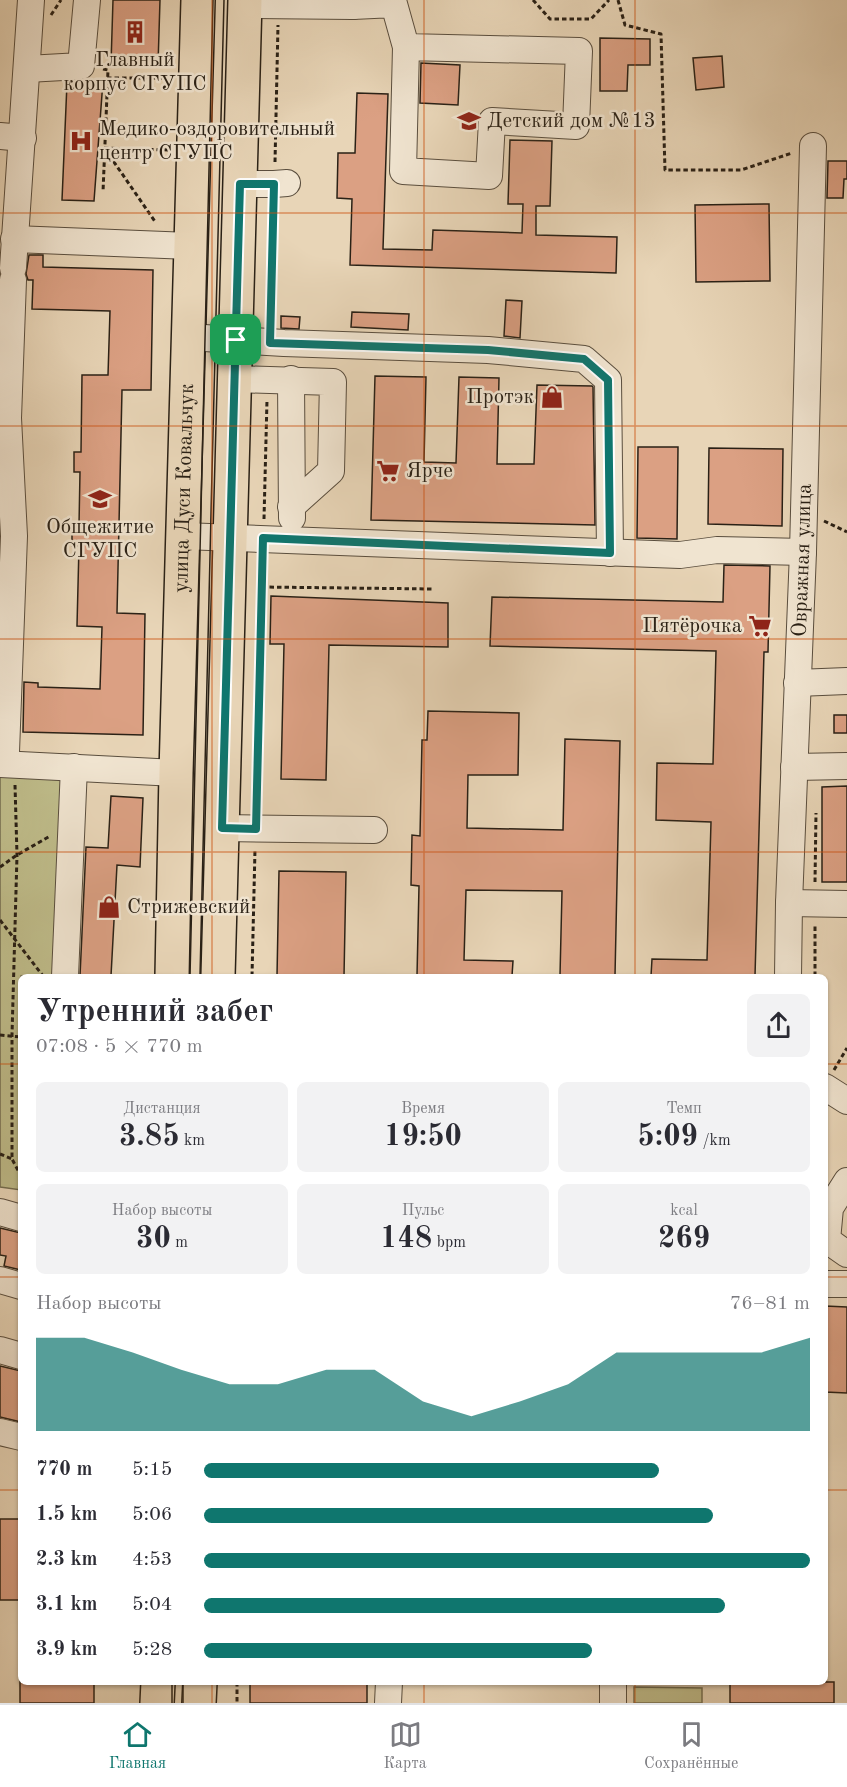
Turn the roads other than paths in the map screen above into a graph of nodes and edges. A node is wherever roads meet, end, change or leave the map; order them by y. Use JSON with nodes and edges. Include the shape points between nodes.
{"nodes":[{"id":1,"x":32,"y":0,"type":"edge"},
{"id":2,"x":87,"y":0,"type":"edge"},
{"id":3,"x":198,"y":0,"type":"edge"},
{"id":4,"x":245,"y":2,"type":"edge"},
{"id":5,"x":353,"y":3,"type":"edge"},
{"id":6,"x":406,"y":47,"type":"junction"},
{"id":7,"x":27,"y":69,"type":"junction"},
{"id":8,"x":12,"y":137,"type":"edge"},
{"id":9,"x":813,"y":146,"type":"road end"},
{"id":10,"x":240,"y":184,"type":"junction"},
{"id":11,"x":280,"y":184,"type":"road end"},
{"id":12,"x":14,"y":239,"type":"junction"},
{"id":13,"x":181,"y":246,"type":"junction"},
{"id":14,"x":188,"y":337,"type":"junction"},
{"id":15,"x":236,"y":340,"type":"junction"},
{"id":16,"x":235,"y":379,"type":"junction"},
{"id":17,"x":280,"y":380,"type":"junction"},
{"id":18,"x":4,"y":417,"type":"edge"},
{"id":19,"x":291,"y":507,"type":"junction"},
{"id":20,"x":7,"y":535,"type":"edge"},
{"id":21,"x":183,"y":536,"type":"junction"},
{"id":22,"x":230,"y":537,"type":"junction"},
{"id":23,"x":292,"y":539,"type":"junction"},
{"id":24,"x":803,"y":552,"type":"junction"},
{"id":25,"x":610,"y":553,"type":"junction"},
{"id":26,"x":847,"y":681,"type":"edge"},
{"id":27,"x":798,"y":683,"type":"junction"},
{"id":28,"x":5,"y":758,"type":"edge"},
{"id":29,"x":847,"y":766,"type":"edge"},
{"id":30,"x":74,"y":767,"type":"junction"},
{"id":31,"x":794,"y":767,"type":"junction"},
{"id":32,"x":176,"y":773,"type":"junction"},
{"id":33,"x":222,"y":828,"type":"junction"},
{"id":34,"x":374,"y":830,"type":"dead end"},
{"id":35,"x":789,"y":903,"type":"junction"},
{"id":36,"x":847,"y":904,"type":"edge"},
{"id":37,"x":64,"y":974,"type":"edge"},
{"id":38,"x":172,"y":974,"type":"edge"},
{"id":39,"x":218,"y":974,"type":"edge"},
{"id":40,"x":788,"y":974,"type":"edge"},
{"id":41,"x":828,"y":1081,"type":"edge"},
{"id":42,"x":847,"y":1101,"type":"edge"},
{"id":43,"x":847,"y":1181,"type":"edge"},
{"id":44,"x":0,"y":1212,"type":"edge"},
{"id":45,"x":18,"y":1217,"type":"edge"},
{"id":46,"x":828,"y":1232,"type":"edge"},
{"id":47,"x":828,"y":1241,"type":"edge"},
{"id":48,"x":847,"y":1254,"type":"edge"},
{"id":49,"x":0,"y":1280,"type":"edge"},
{"id":50,"x":828,"y":1284,"type":"edge"},
{"id":51,"x":847,"y":1284,"type":"edge"},
{"id":52,"x":18,"y":1285,"type":"edge"},
{"id":53,"x":0,"y":1350,"type":"edge"},
{"id":54,"x":18,"y":1355,"type":"edge"},
{"id":55,"x":0,"y":1432,"type":"edge"},
{"id":56,"x":18,"y":1436,"type":"edge"},
{"id":57,"x":158,"y":1685,"type":"edge"},
{"id":58,"x":200,"y":1685,"type":"edge"},
{"id":59,"x":389,"y":1685,"type":"edge"},
{"id":60,"x":613,"y":1685,"type":"edge"},
{"id":61,"x":157,"y":1703,"type":"edge"},
{"id":62,"x":199,"y":1703,"type":"edge"},
{"id":63,"x":388,"y":1703,"type":"edge"},
{"id":64,"x":613,"y":1703,"type":"edge"}],
"edges":[{"from":1,"to":7,"type":"street"},
{"from":2,"to":7,"type":"street","via":[[81,66]]},
{"from":3,"to":13,"type":"main road","name":"улица Дуси Ковальчук"},
{"from":4,"to":5,"type":"street","via":[[278,6]]},
{"from":4,"to":10,"type":"main road"},
{"from":5,"to":6,"type":"street","via":[[394,4]]},
{"from":6,"to":6,"type":"street","via":[[403,171],[489,176],[492,121],[576,126],[579,51]]},
{"from":7,"to":8,"type":"street"},
{"from":8,"to":12,"type":"street"},
{"from":9,"to":24,"type":"street","name":"Овражная улица"},
{"from":10,"to":11,"type":"street"},
{"from":10,"to":15,"type":"main road"},
{"from":12,"to":13,"type":"street"},
{"from":12,"to":18,"type":"street"},
{"from":13,"to":14,"type":"main road","name":"улица Дуси Ковальчук"},
{"from":14,"to":15,"type":"street"},
{"from":14,"to":21,"type":"main road","name":"улица Дуси Ковальчук"},
{"from":15,"to":16,"type":"main road"},
{"from":15,"to":25,"type":"street","via":[[488,350],[584,359],[608,380]]},
{"from":16,"to":17,"type":"street"},
{"from":16,"to":22,"type":"main road"},
{"from":17,"to":19,"type":"street"},
{"from":17,"to":19,"type":"street","via":[[333,382],[331,471]]},
{"from":18,"to":20,"type":"street"},
{"from":19,"to":23,"type":"street"},
{"from":20,"to":28,"type":"street"},
{"from":21,"to":22,"type":"street"},
{"from":21,"to":32,"type":"main road","name":"улица Дуси Ковальчук"},
{"from":22,"to":23,"type":"street"},
{"from":22,"to":33,"type":"main road"},
{"from":23,"to":25,"type":"street"},
{"from":24,"to":25,"type":"street"},
{"from":24,"to":27,"type":"street","name":"Овражная улица"},
{"from":26,"to":27,"type":"street"},
{"from":27,"to":31,"type":"street","name":"Овражная улица"},
{"from":28,"to":30,"type":"street"},
{"from":29,"to":31,"type":"street"},
{"from":30,"to":32,"type":"street"},
{"from":30,"to":37,"type":"street"},
{"from":31,"to":35,"type":"street","name":"Овражная улица"},
{"from":32,"to":38,"type":"main road","name":"улица Дуси Ковальчук"},
{"from":33,"to":34,"type":"street"},
{"from":33,"to":39,"type":"main road"},
{"from":35,"to":36,"type":"street"},
{"from":35,"to":40,"type":"street","name":"Овражная улица"},
{"from":41,"to":42,"type":"street"},
{"from":43,"to":46,"type":"street","via":[[831,1208]]},
{"from":44,"to":45,"type":"street"},
{"from":47,"to":48,"type":"street"},
{"from":49,"to":52,"type":"street"},
{"from":50,"to":51,"type":"street"},
{"from":53,"to":54,"type":"street"},
{"from":55,"to":56,"type":"street"},
{"from":57,"to":61,"type":"main road"},
{"from":58,"to":62,"type":"main road"},
{"from":59,"to":63,"type":"street"},
{"from":60,"to":64,"type":"street"}]}
